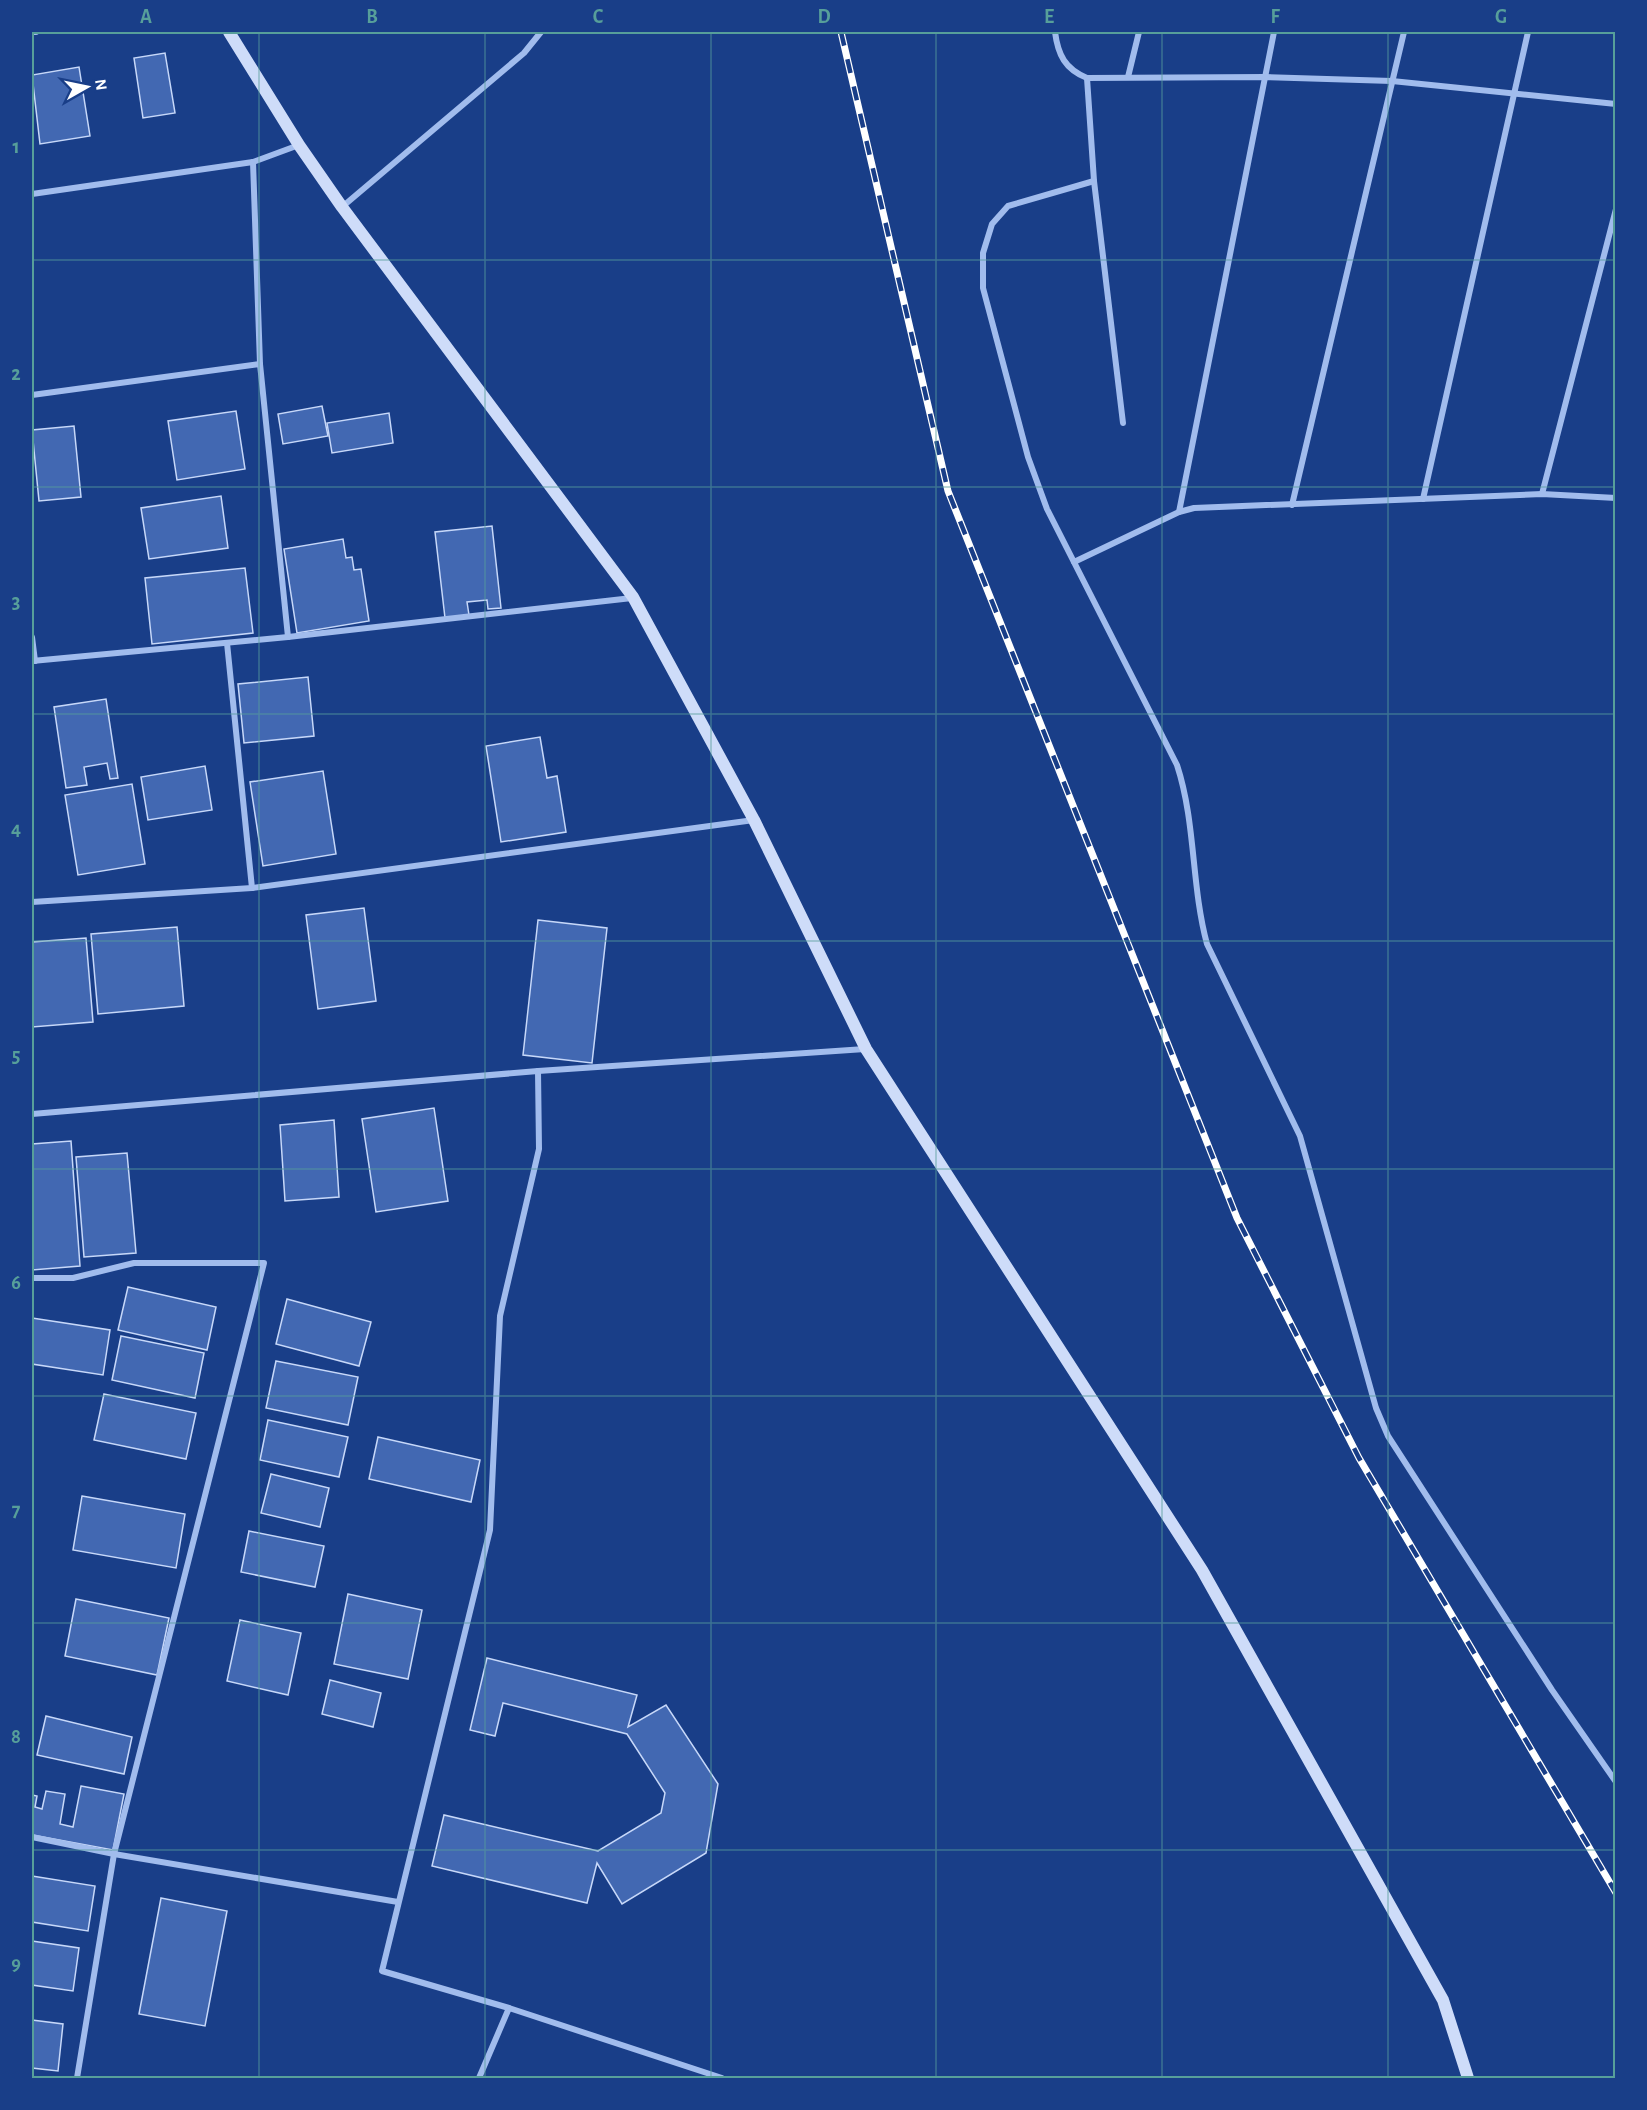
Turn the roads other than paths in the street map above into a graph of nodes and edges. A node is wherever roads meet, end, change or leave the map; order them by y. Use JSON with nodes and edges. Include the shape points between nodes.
{"nodes":[{"id":1,"x":229,"y":32,"type":"edge"},
{"id":2,"x":541,"y":32,"type":"edge"},
{"id":3,"x":1055,"y":32,"type":"edge"},
{"id":4,"x":1140,"y":32,"type":"edge"},
{"id":5,"x":1274,"y":32,"type":"edge"},
{"id":6,"x":1404,"y":32,"type":"edge"},
{"id":7,"x":1528,"y":32,"type":"edge"},
{"id":8,"x":1128,"y":77,"type":"junction"},
{"id":9,"x":1265,"y":77,"type":"junction"},
{"id":10,"x":1087,"y":78,"type":"junction"},
{"id":11,"x":1392,"y":81,"type":"junction"},
{"id":12,"x":1514,"y":93,"type":"junction"},
{"id":13,"x":1616,"y":104,"type":"edge"},
{"id":14,"x":299,"y":145,"type":"junction"},
{"id":15,"x":253,"y":162,"type":"junction"},
{"id":16,"x":1094,"y":181,"type":"junction"},
{"id":17,"x":32,"y":194,"type":"edge"},
{"id":18,"x":342,"y":207,"type":"junction"},
{"id":19,"x":1616,"y":209,"type":"edge"},
{"id":20,"x":260,"y":363,"type":"junction"},
{"id":21,"x":32,"y":395,"type":"edge"},
{"id":22,"x":1123,"y":423,"type":"dead end"},
{"id":23,"x":1542,"y":494,"type":"junction"},
{"id":24,"x":1616,"y":498,"type":"edge"},
{"id":25,"x":1423,"y":499,"type":"junction"},
{"id":26,"x":1292,"y":505,"type":"junction"},
{"id":27,"x":1179,"y":512,"type":"junction"},
{"id":28,"x":1074,"y":562,"type":"junction"},
{"id":29,"x":633,"y":597,"type":"junction"},
{"id":30,"x":32,"y":637,"type":"edge"},
{"id":31,"x":288,"y":637,"type":"junction"},
{"id":32,"x":227,"y":643,"type":"junction"},
{"id":33,"x":33,"y":661,"type":"edge"},
{"id":34,"x":754,"y":820,"type":"junction"},
{"id":35,"x":252,"y":888,"type":"junction"},
{"id":36,"x":32,"y":903,"type":"edge"},
{"id":37,"x":866,"y":1049,"type":"junction"},
{"id":38,"x":538,"y":1071,"type":"junction"},
{"id":39,"x":32,"y":1114,"type":"edge"},
{"id":40,"x":32,"y":1278,"type":"edge"},
{"id":41,"x":1616,"y":1782,"type":"edge"},
{"id":42,"x":32,"y":1837,"type":"edge"},
{"id":43,"x":114,"y":1854,"type":"junction"},
{"id":44,"x":398,"y":1902,"type":"junction"},
{"id":45,"x":509,"y":2008,"type":"junction"},
{"id":46,"x":77,"y":2079,"type":"edge"},
{"id":47,"x":479,"y":2079,"type":"edge"},
{"id":48,"x":722,"y":2079,"type":"edge"},
{"id":49,"x":1468,"y":2079,"type":"edge"}],
"edges":[{"from":1,"to":14,"type":"main road"},
{"from":2,"to":18,"type":"street","via":[[524,53]]},
{"from":3,"to":10,"type":"street","via":[[1061,58],[1070,71]]},
{"from":4,"to":8,"type":"street"},
{"from":5,"to":9,"type":"street"},
{"from":6,"to":11,"type":"street"},
{"from":7,"to":12,"type":"street"},
{"from":8,"to":9,"type":"street"},
{"from":8,"to":10,"type":"street"},
{"from":9,"to":11,"type":"street"},
{"from":9,"to":27,"type":"street"},
{"from":10,"to":16,"type":"street"},
{"from":11,"to":12,"type":"street"},
{"from":11,"to":26,"type":"street"},
{"from":12,"to":13,"type":"street"},
{"from":12,"to":25,"type":"street"},
{"from":14,"to":15,"type":"street"},
{"from":14,"to":18,"type":"main road"},
{"from":15,"to":17,"type":"street"},
{"from":15,"to":20,"type":"street"},
{"from":16,"to":22,"type":"street"},
{"from":16,"to":28,"type":"street","via":[[1008,206],[992,224],[983,253],[984,288],[1028,457],[1047,509]]},
{"from":18,"to":29,"type":"main road"},
{"from":19,"to":23,"type":"street"},
{"from":20,"to":21,"type":"street"},
{"from":20,"to":31,"type":"street"},
{"from":23,"to":24,"type":"street"},
{"from":23,"to":25,"type":"street"},
{"from":25,"to":26,"type":"street"},
{"from":26,"to":27,"type":"street","via":[[1208,506]]},
{"from":27,"to":28,"type":"street"},
{"from":28,"to":41,"type":"street","via":[[1177,765],[1185,789],[1200,918],[1207,944],[1300,1136],[1376,1408],[1388,1436]]},
{"from":29,"to":31,"type":"street"},
{"from":29,"to":34,"type":"main road"},
{"from":30,"to":33,"type":"street"},
{"from":31,"to":32,"type":"street"},
{"from":32,"to":33,"type":"street"},
{"from":32,"to":35,"type":"street"},
{"from":34,"to":35,"type":"street"},
{"from":34,"to":37,"type":"main road"},
{"from":35,"to":36,"type":"street"},
{"from":37,"to":38,"type":"street"},
{"from":37,"to":49,"type":"main road","via":[[1202,1570],[1443,2000]]},
{"from":38,"to":39,"type":"street"},
{"from":38,"to":44,"type":"street","via":[[539,1149],[500,1316],[490,1530]]},
{"from":40,"to":43,"type":"street","via":[[73,1278],[134,1263],[264,1263]]},
{"from":42,"to":43,"type":"street"},
{"from":43,"to":44,"type":"street"},
{"from":43,"to":46,"type":"street"},
{"from":44,"to":45,"type":"street","via":[[382,1971]]},
{"from":45,"to":47,"type":"street"},
{"from":45,"to":48,"type":"street"}]}
